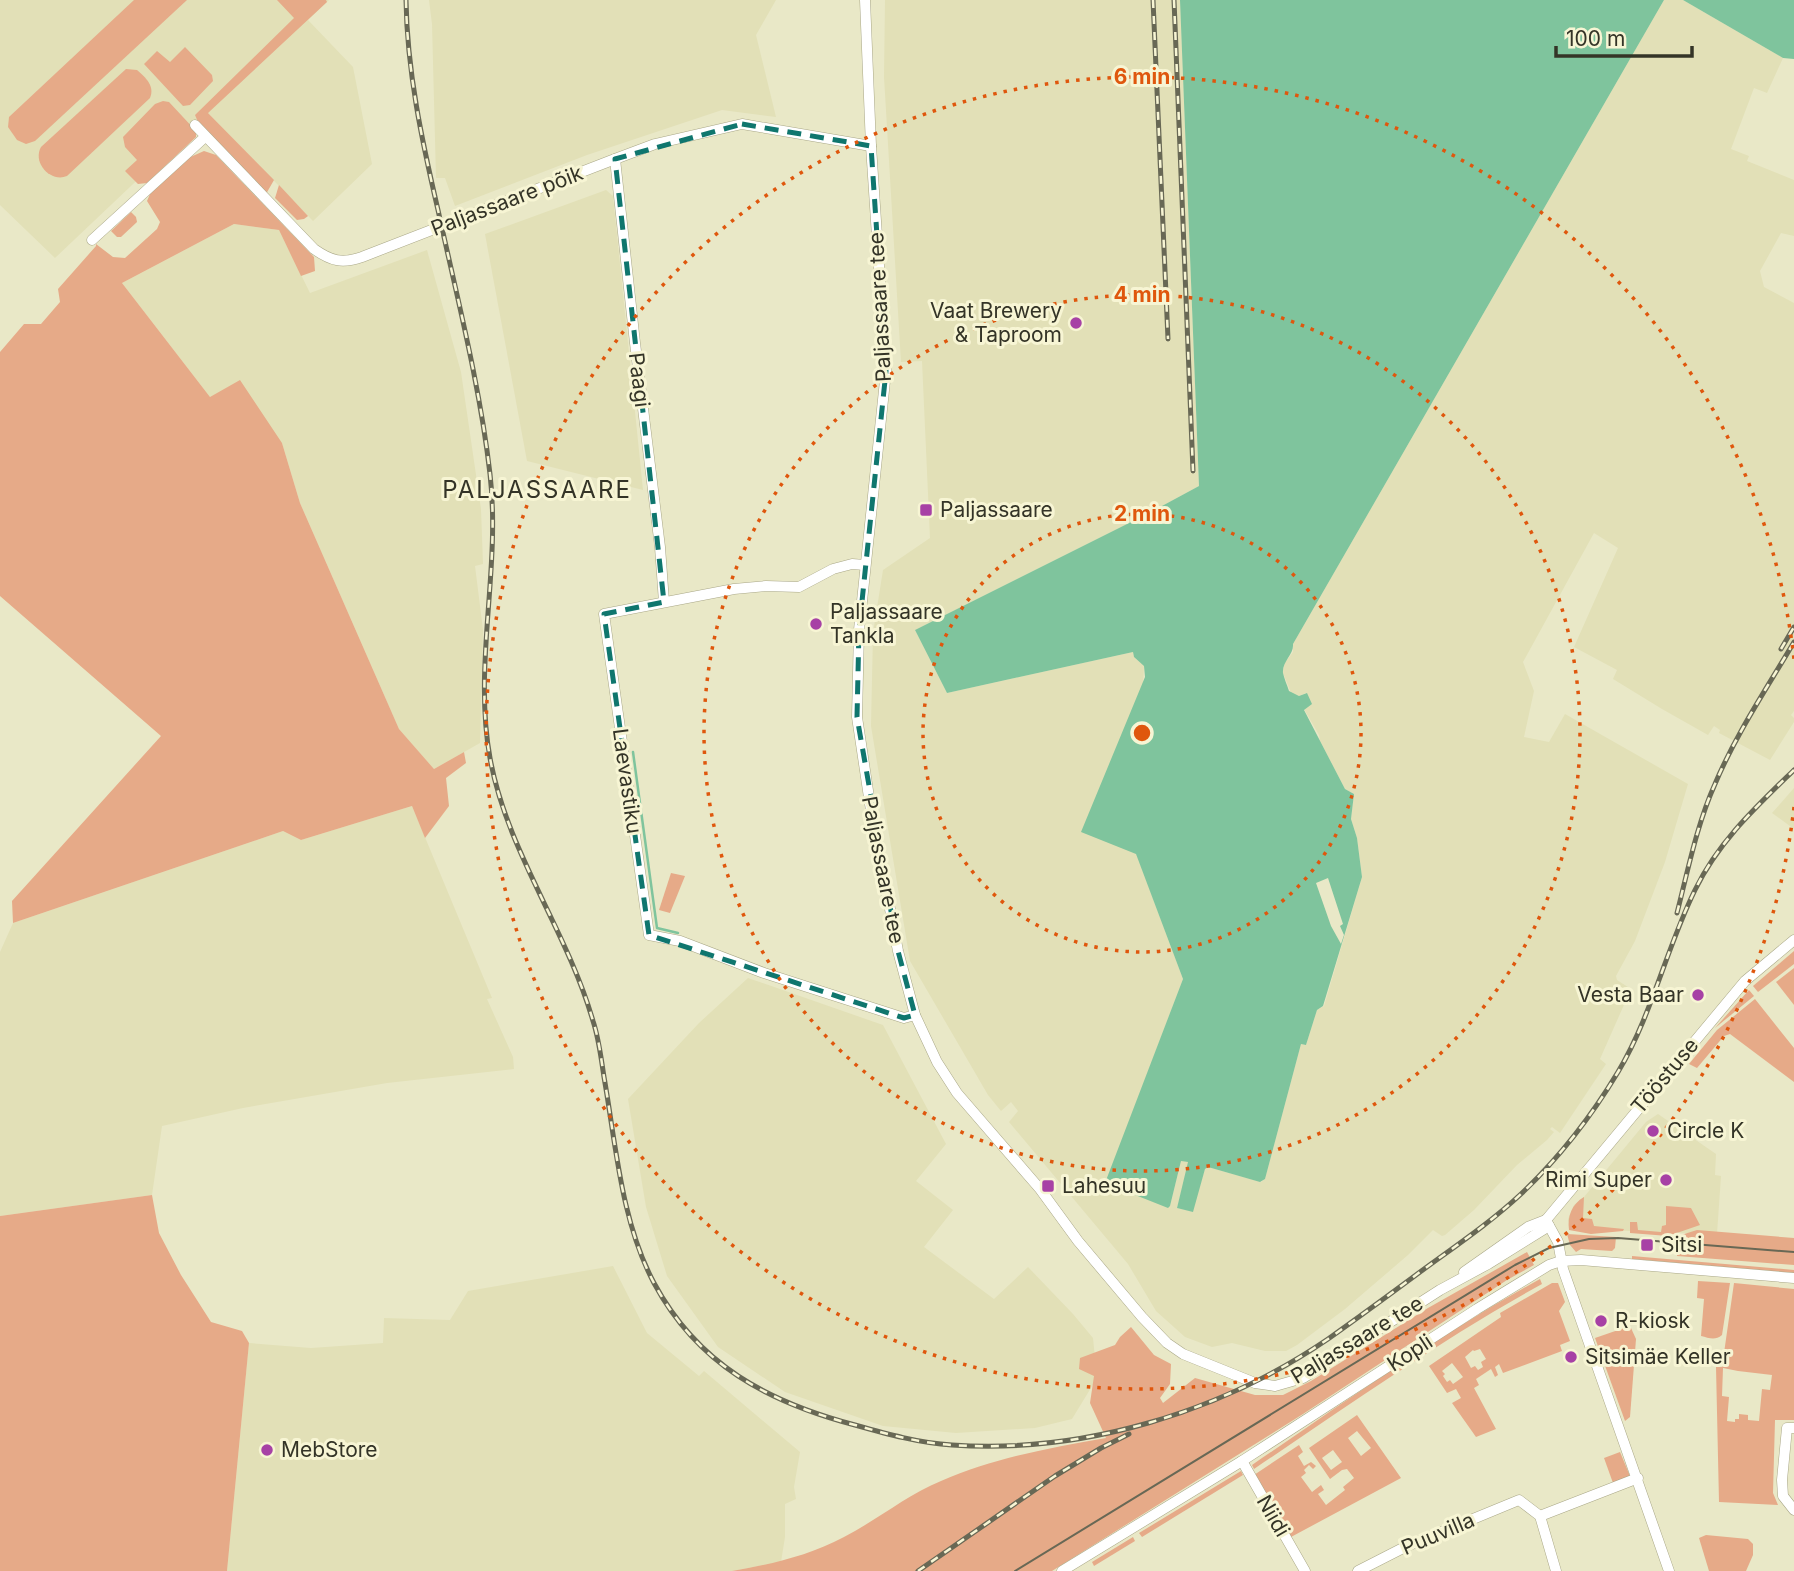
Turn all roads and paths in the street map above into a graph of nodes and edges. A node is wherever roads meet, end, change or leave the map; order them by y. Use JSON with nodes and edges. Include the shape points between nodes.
{"nodes":[{"id":1,"x":865,"y":0,"type":"edge"},
{"id":2,"x":195,"y":125,"type":"dead end"},
{"id":3,"x":205,"y":137,"type":"junction"},
{"id":4,"x":872,"y":146,"type":"junction"},
{"id":5,"x":615,"y":159,"type":"junction"},
{"id":6,"x":92,"y":240,"type":"dead end"},
{"id":7,"x":865,"y":565,"type":"junction"},
{"id":8,"x":664,"y":602,"type":"junction"},
{"id":9,"x":1794,"y":940,"type":"edge"},
{"id":10,"x":915,"y":1015,"type":"junction"},
{"id":11,"x":1547,"y":1223,"type":"junction"},
{"id":12,"x":1561,"y":1261,"type":"junction"},
{"id":13,"x":1794,"y":1278,"type":"edge"},
{"id":14,"x":1794,"y":1429,"type":"edge"},
{"id":15,"x":1242,"y":1461,"type":"junction"},
{"id":16,"x":1637,"y":1478,"type":"junction"},
{"id":17,"x":1794,"y":1510,"type":"edge"},
{"id":18,"x":1540,"y":1516,"type":"junction"},
{"id":19,"x":1062,"y":1571,"type":"edge"},
{"id":20,"x":1305,"y":1571,"type":"edge"},
{"id":21,"x":1359,"y":1571,"type":"edge"},
{"id":22,"x":1556,"y":1571,"type":"edge"},
{"id":23,"x":1669,"y":1571,"type":"edge"}],
"edges":[{"from":1,"to":4,"type":"street","name":"Paljassaare tee"},
{"from":2,"to":3,"type":"street","name":"Paljassaare põik"},
{"from":3,"to":5,"type":"street","name":"Paljassaare põik","via":[[314,249],[340,262]]},
{"from":3,"to":6,"type":"street"},
{"from":4,"to":5,"type":"street","name":"Paljassaare põik","via":[[742,124],[656,144]]},
{"from":4,"to":7,"type":"street","name":"Paljassaare tee","via":[[886,371]]},
{"from":5,"to":8,"type":"street","name":"Paagi"},
{"from":7,"to":8,"type":"street","name":"Laevastiku","via":[[832,569],[799,587],[734,589]]},
{"from":7,"to":10,"type":"street","name":"Paljassaare tee","via":[[857,717],[898,951]]},
{"from":8,"to":10,"type":"street","name":"Laevastiku","via":[[604,614],[649,935],[680,941],[904,1018]]},
{"from":9,"to":11,"type":"street","name":"Tööstuse","via":[[1728,1000]]},
{"from":10,"to":11,"type":"street","name":"Paljassaare tee","via":[[957,1093],[1142,1317],[1183,1354],[1255,1383],[1275,1386],[1303,1378],[1440,1290],[1488,1265]]},
{"from":11,"to":12,"type":"street","via":[[1558,1242]]},
{"from":12,"to":13,"type":"street","name":"Kopli"},
{"from":12,"to":15,"type":"street","name":"Kopli","via":[[1505,1291]]},
{"from":12,"to":16,"type":"street"},
{"from":14,"to":17,"type":"street","via":[[1787,1428],[1782,1480],[1783,1496]]},
{"from":15,"to":19,"type":"street","name":"Kopli"},
{"from":15,"to":20,"type":"street","name":"Niidi"},
{"from":16,"to":18,"type":"street"},
{"from":16,"to":23,"type":"street"},
{"from":18,"to":21,"type":"street","name":"Puuvilla","via":[[1519,1500]]},
{"from":18,"to":22,"type":"street"}]}
